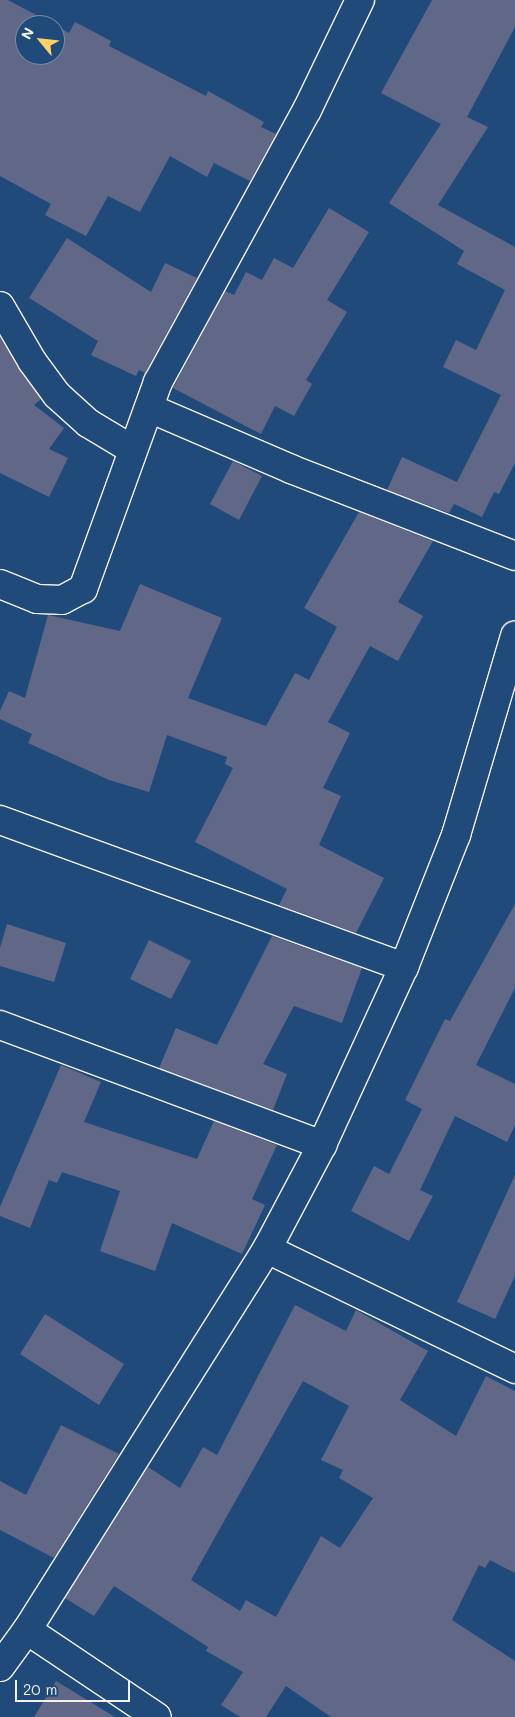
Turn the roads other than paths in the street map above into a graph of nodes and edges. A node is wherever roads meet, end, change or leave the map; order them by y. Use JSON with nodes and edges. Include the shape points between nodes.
{"nodes":[{"id":1,"x":360,"y":0,"type":"edge"},
{"id":2,"x":0,"y":306,"type":"edge"},
{"id":3,"x":148,"y":408,"type":"junction"},
{"id":4,"x":133,"y":450,"type":"junction"},
{"id":5,"x":515,"y":556,"type":"edge"},
{"id":6,"x":0,"y":584,"type":"edge"},
{"id":7,"x":515,"y":636,"type":"edge"},
{"id":8,"x":0,"y":820,"type":"edge"},
{"id":9,"x":404,"y":967,"type":"junction"},
{"id":10,"x":0,"y":1026,"type":"edge"},
{"id":11,"x":322,"y":1146,"type":"junction"},
{"id":12,"x":267,"y":1249,"type":"junction"},
{"id":13,"x":515,"y":1369,"type":"edge"},
{"id":14,"x":27,"y":1630,"type":"junction"},
{"id":15,"x":0,"y":1667,"type":"edge"},
{"id":16,"x":157,"y":1717,"type":"edge"}],
"edges":[{"from":1,"to":3,"type":"street","via":[[307,110],[185,329]]},
{"from":2,"to":4,"type":"street","via":[[32,361],[58,395],[88,423]]},
{"from":3,"to":4,"type":"street"},
{"from":3,"to":5,"type":"street","via":[[291,469]]},
{"from":4,"to":6,"type":"street","via":[[83,589],[62,600],[37,599]]},
{"from":7,"to":9,"type":"street","via":[[456,835]]},
{"from":8,"to":9,"type":"street"},
{"from":9,"to":11,"type":"street"},
{"from":10,"to":11,"type":"street"},
{"from":11,"to":12,"type":"street"},
{"from":12,"to":13,"type":"street"},
{"from":12,"to":14,"type":"street"},
{"from":14,"to":15,"type":"street"},
{"from":14,"to":16,"type":"street"}]}
